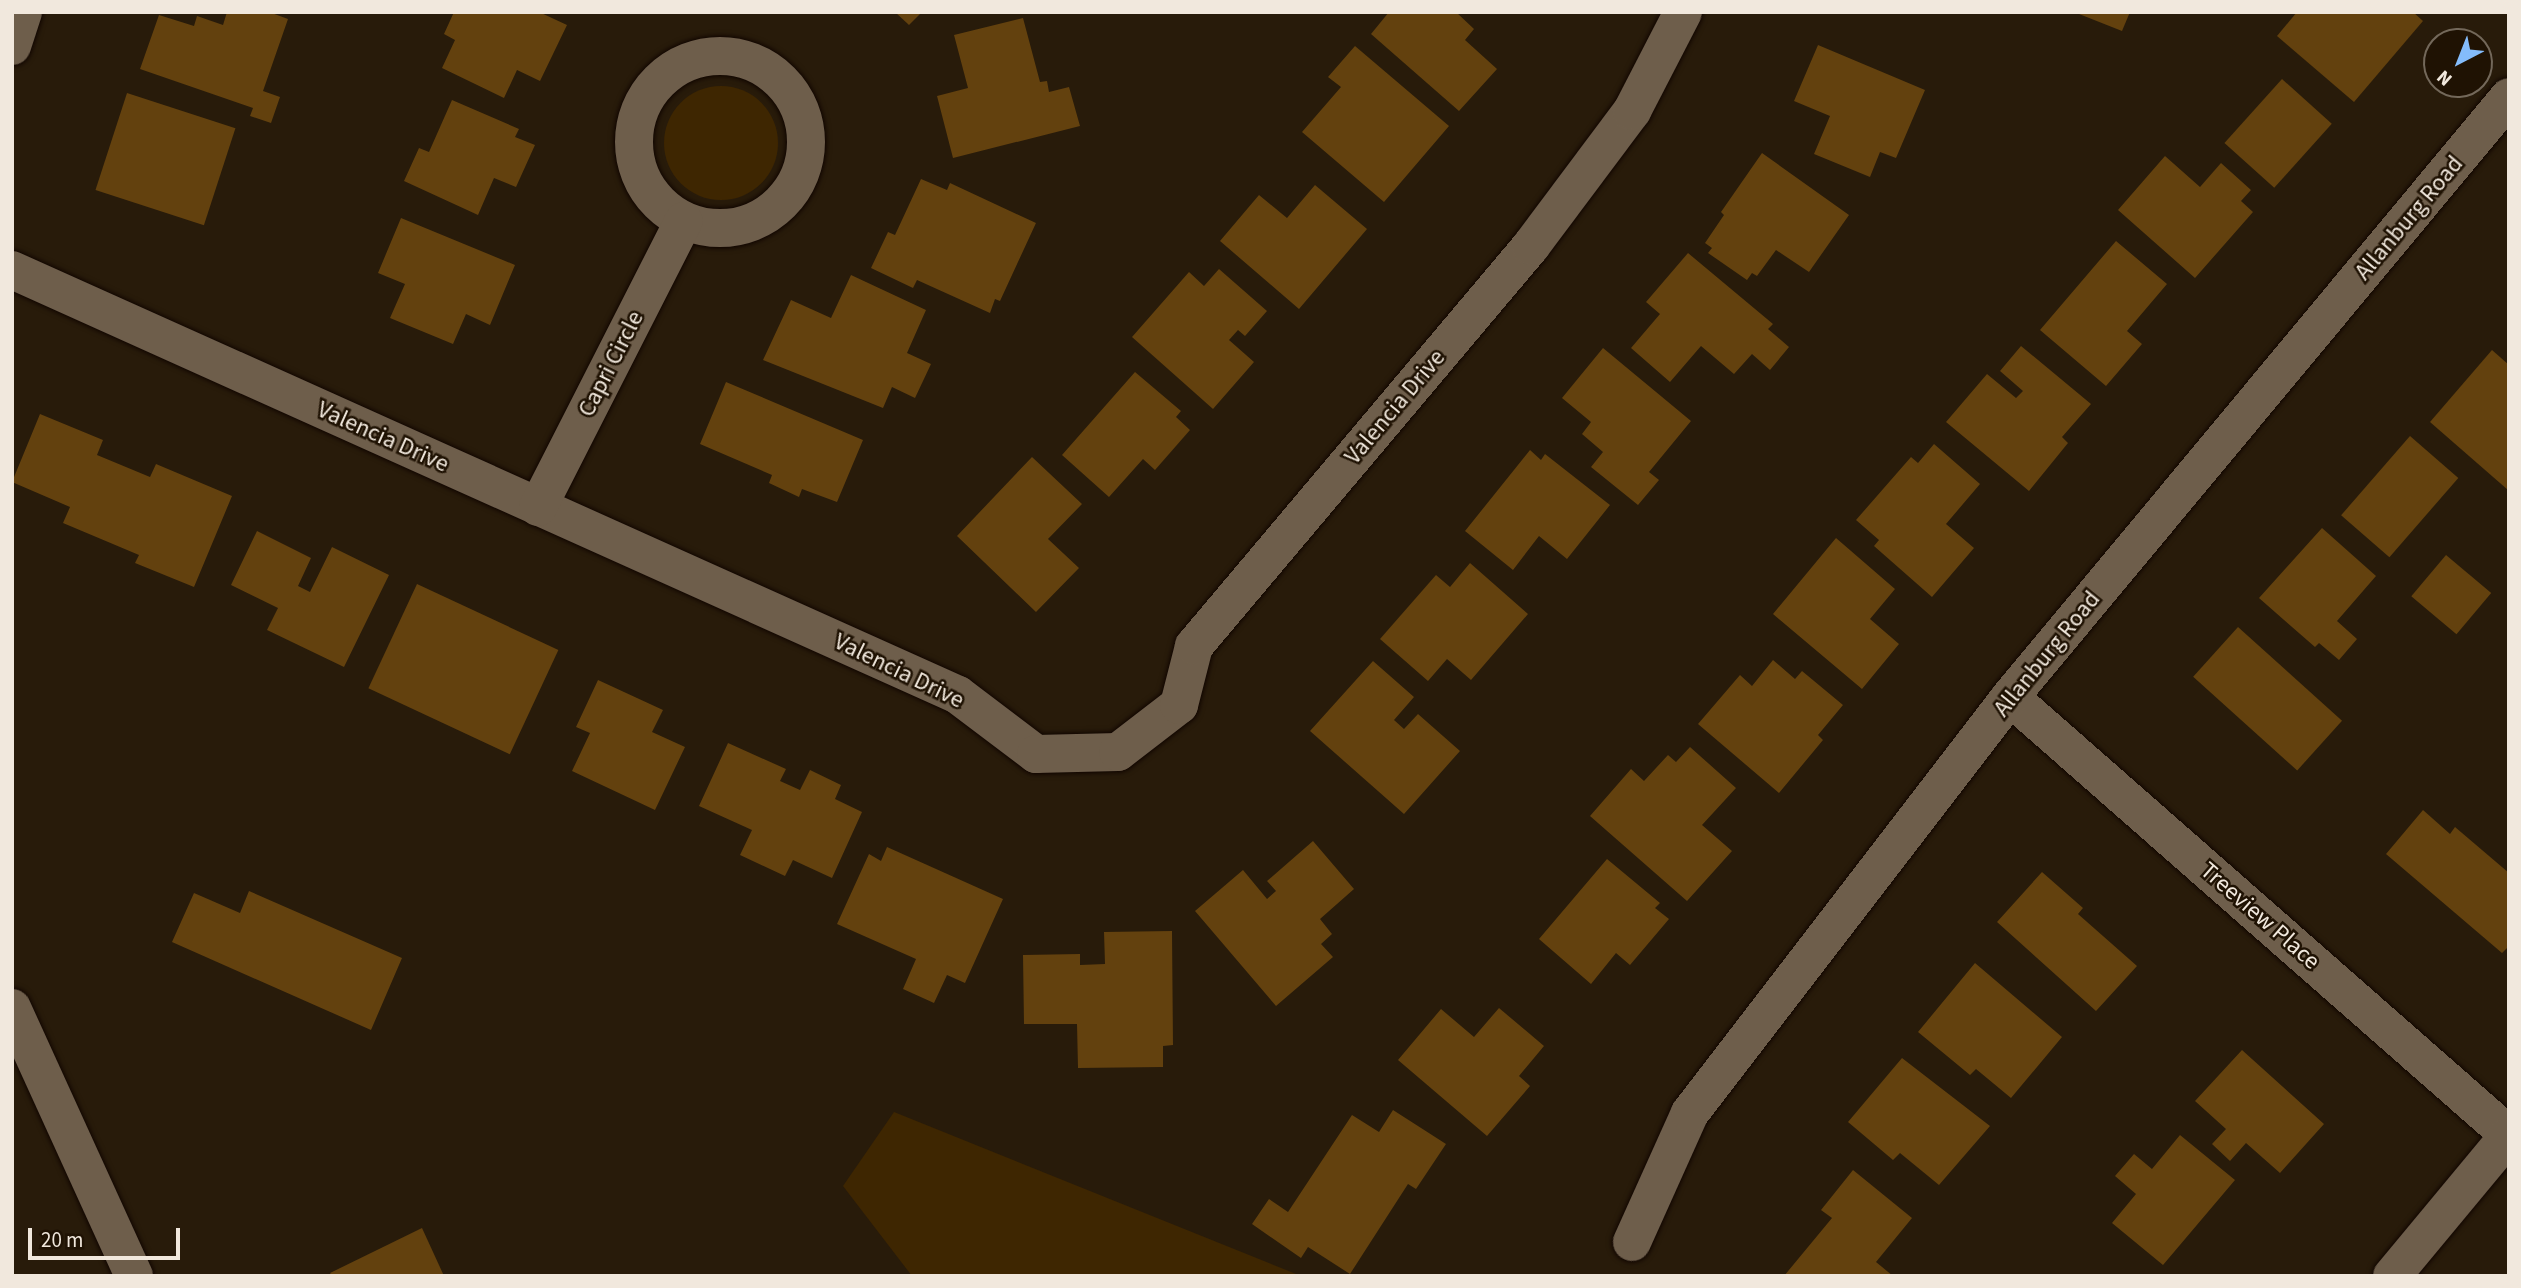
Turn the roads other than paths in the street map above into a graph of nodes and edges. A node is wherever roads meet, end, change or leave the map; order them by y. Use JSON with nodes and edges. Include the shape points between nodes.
{"nodes":[{"id":1,"x":23,"y":12,"type":"edge"},
{"id":2,"x":1683,"y":12,"type":"edge"},
{"id":3,"x":12,"y":46,"type":"edge"},
{"id":4,"x":2509,"y":97,"type":"edge"},
{"id":5,"x":684,"y":221,"type":"junction"},
{"id":6,"x":12,"y":270,"type":"edge"},
{"id":7,"x":538,"y":507,"type":"junction"},
{"id":8,"x":2010,"y":697,"type":"junction"},
{"id":9,"x":12,"y":1008,"type":"edge"},
{"id":10,"x":2509,"y":1135,"type":"edge"},
{"id":11,"x":1632,"y":1242,"type":"dead end"},
{"id":12,"x":134,"y":1276,"type":"edge"},
{"id":13,"x":2392,"y":1276,"type":"edge"}],
"edges":[{"from":1,"to":3,"type":"street"},
{"from":2,"to":7,"type":"street","name":"Valencia Drive","via":[[1632,111],[1531,246],[1194,646],[1179,705],[1118,752],[1036,754],[958,695]]},
{"from":4,"to":8,"type":"street","name":"Allanburg Road"},
{"from":5,"to":5,"type":"street","via":[[713,229],[744,226],[771,213],[792,191],[804,162],[806,132],[797,103],[779,79],[753,62],[724,56],[695,59],[647,94],[635,121],[633,151],[642,180],[659,204]]},
{"from":5,"to":7,"type":"street","name":"Capri Circle"},
{"from":6,"to":7,"type":"street","name":"Valencia Drive"},
{"from":8,"to":10,"type":"street","name":"Treeview Place"},
{"from":8,"to":11,"type":"street","name":"Allanburg Road","via":[[1690,1113]]},
{"from":9,"to":12,"type":"street"},
{"from":10,"to":13,"type":"street"}]}
